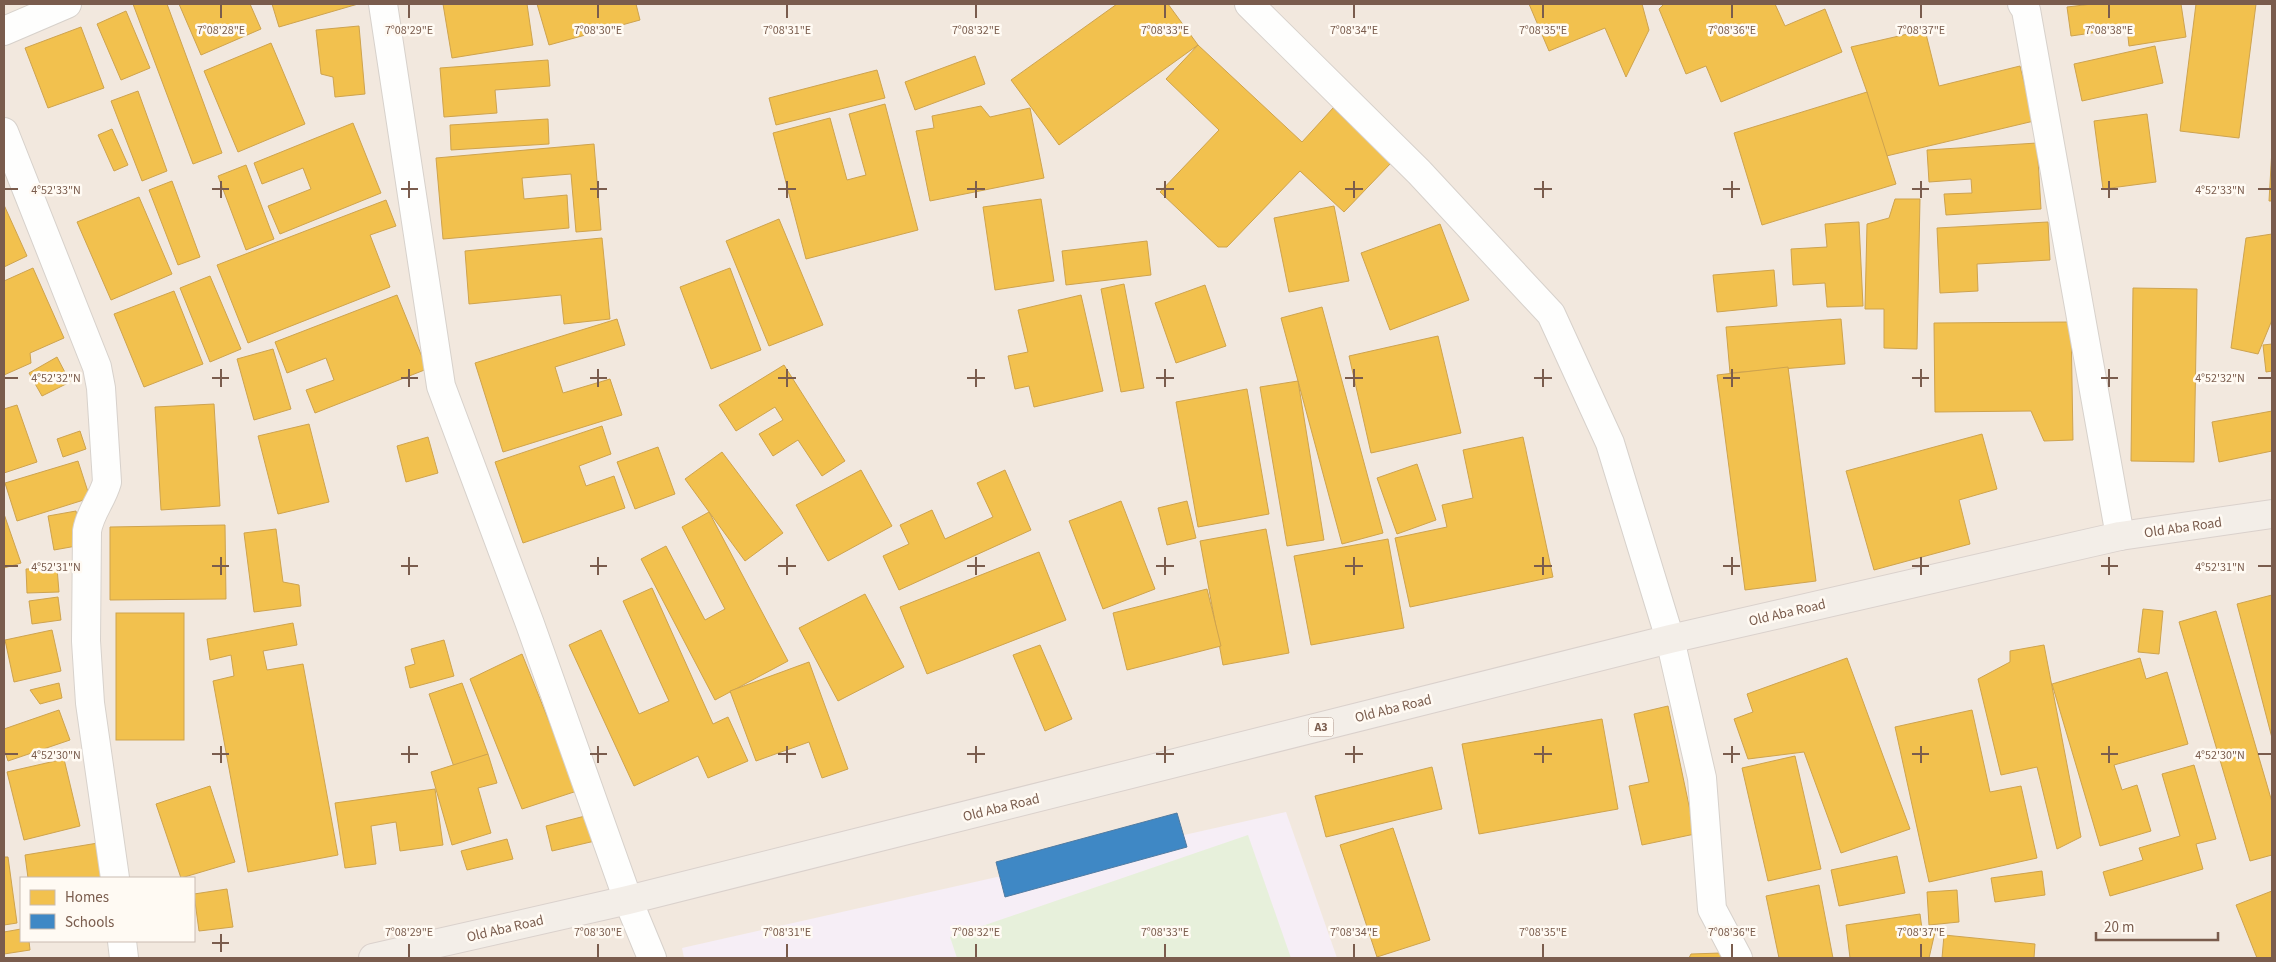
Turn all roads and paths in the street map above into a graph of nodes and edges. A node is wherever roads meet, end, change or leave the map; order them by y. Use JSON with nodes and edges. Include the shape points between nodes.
{"nodes":[{"id":1,"x":67,"y":4,"type":"edge"},
{"id":2,"x":383,"y":4,"type":"edge"},
{"id":3,"x":1249,"y":4,"type":"edge"},
{"id":4,"x":2022,"y":4,"type":"edge"},
{"id":5,"x":4,"y":31,"type":"edge"},
{"id":6,"x":4,"y":132,"type":"edge"},
{"id":7,"x":2272,"y":514,"type":"edge"},
{"id":8,"x":2120,"y":536,"type":"junction"},
{"id":9,"x":1670,"y":639,"type":"junction"},
{"id":10,"x":115,"y":877,"type":"edge"},
{"id":11,"x":628,"y":900,"type":"junction"},
{"id":12,"x":122,"y":942,"type":"edge"},
{"id":13,"x":124,"y":958,"type":"edge"},
{"id":14,"x":373,"y":958,"type":"edge"},
{"id":15,"x":652,"y":958,"type":"edge"},
{"id":16,"x":1738,"y":958,"type":"edge"}],
"edges":[{"from":1,"to":5,"type":"street"},
{"from":2,"to":11,"type":"street","via":[[441,386]]},
{"from":3,"to":9,"type":"street","via":[[1419,172],[1551,314],[1610,443]]},
{"from":4,"to":8,"type":"street","via":[[2026,10]]},
{"from":6,"to":10,"type":"street","via":[[97,367],[101,388],[107,482],[88,518],[86,531],[86,640],[90,703]]},
{"from":7,"to":8,"type":"main road","name":"Old Aba Road","number":"A3"},
{"from":8,"to":9,"type":"main road","name":"Old Aba Road","number":"A3"},
{"from":9,"to":11,"type":"main road","name":"Old Aba Road","number":"A3"},
{"from":9,"to":16,"type":"street","via":[[1702,778],[1712,909]]},
{"from":11,"to":14,"type":"main road","name":"Old Aba Road","number":"A3"},
{"from":11,"to":15,"type":"street"},
{"from":12,"to":13,"type":"street"}]}
